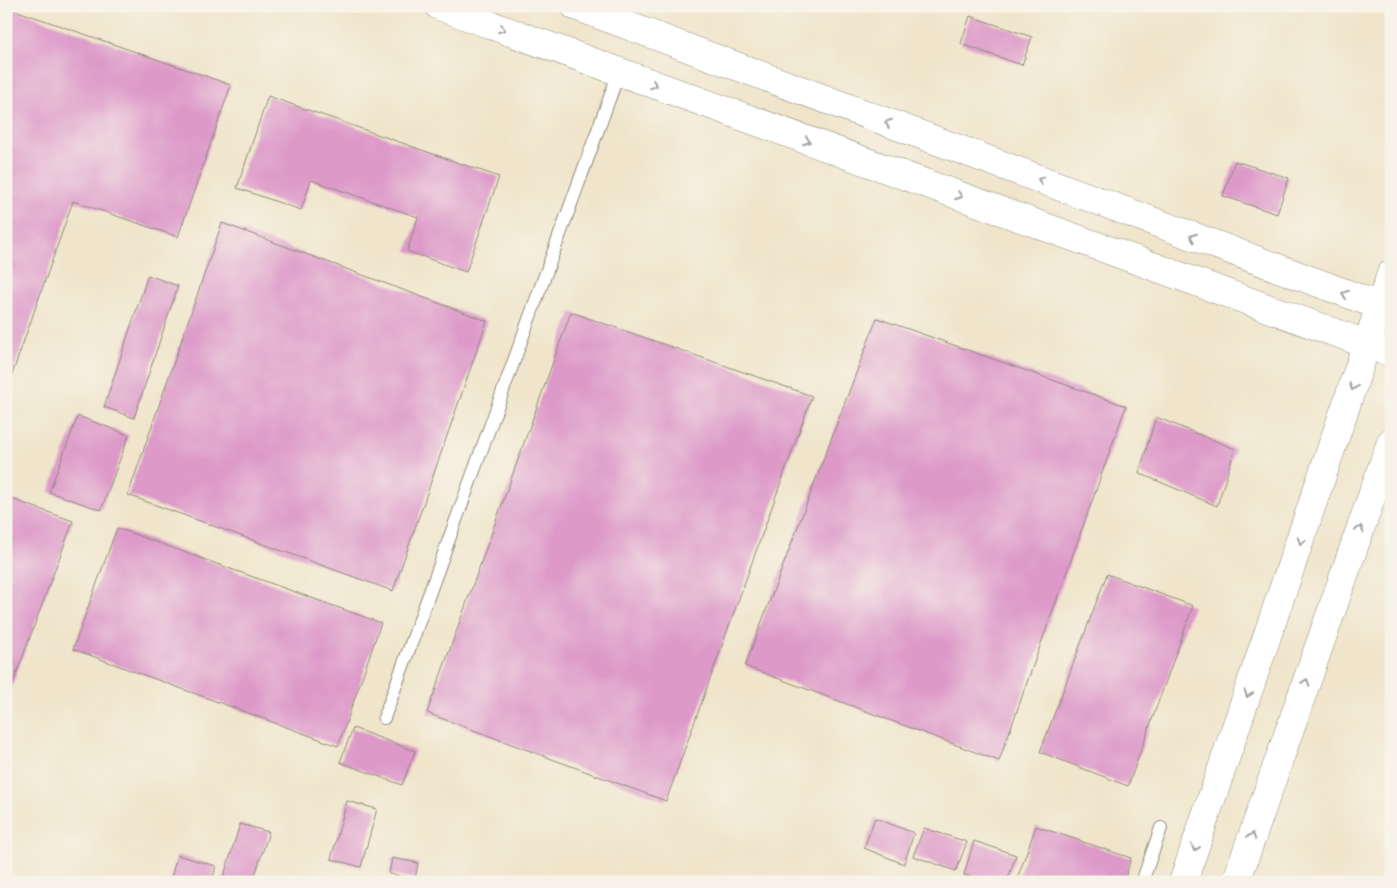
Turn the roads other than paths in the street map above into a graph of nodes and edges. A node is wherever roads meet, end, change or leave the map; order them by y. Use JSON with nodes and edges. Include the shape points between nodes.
{"nodes":[{"id":1,"x":439,"y":6,"type":"edge"},
{"id":2,"x":574,"y":6,"type":"edge"},
{"id":3,"x":619,"y":72,"type":"junction"},
{"id":4,"x":1391,"y":274,"type":"edge"},
{"id":5,"x":1386,"y":309,"type":"edge"},
{"id":6,"x":1379,"y":349,"type":"edge"},
{"id":7,"x":1391,"y":442,"type":"edge"},
{"id":8,"x":384,"y":718,"type":"dead end"},
{"id":9,"x":1161,"y":828,"type":"dead end"},
{"id":10,"x":1142,"y":882,"type":"edge"},
{"id":11,"x":1184,"y":882,"type":"edge"},
{"id":12,"x":1236,"y":882,"type":"edge"}],
"edges":[{"from":1,"to":3,"type":"street","one_way":true},
{"from":5,"to":2,"type":"street","one_way":true},
{"from":3,"to":6,"type":"street","one_way":true},
{"from":3,"to":8,"type":"lane"},
{"from":4,"to":5,"type":"street"},
{"from":5,"to":6,"type":"street"},
{"from":6,"to":11,"type":"street","one_way":true},
{"from":12,"to":7,"type":"street","one_way":true},
{"from":9,"to":10,"type":"lane"}]}
